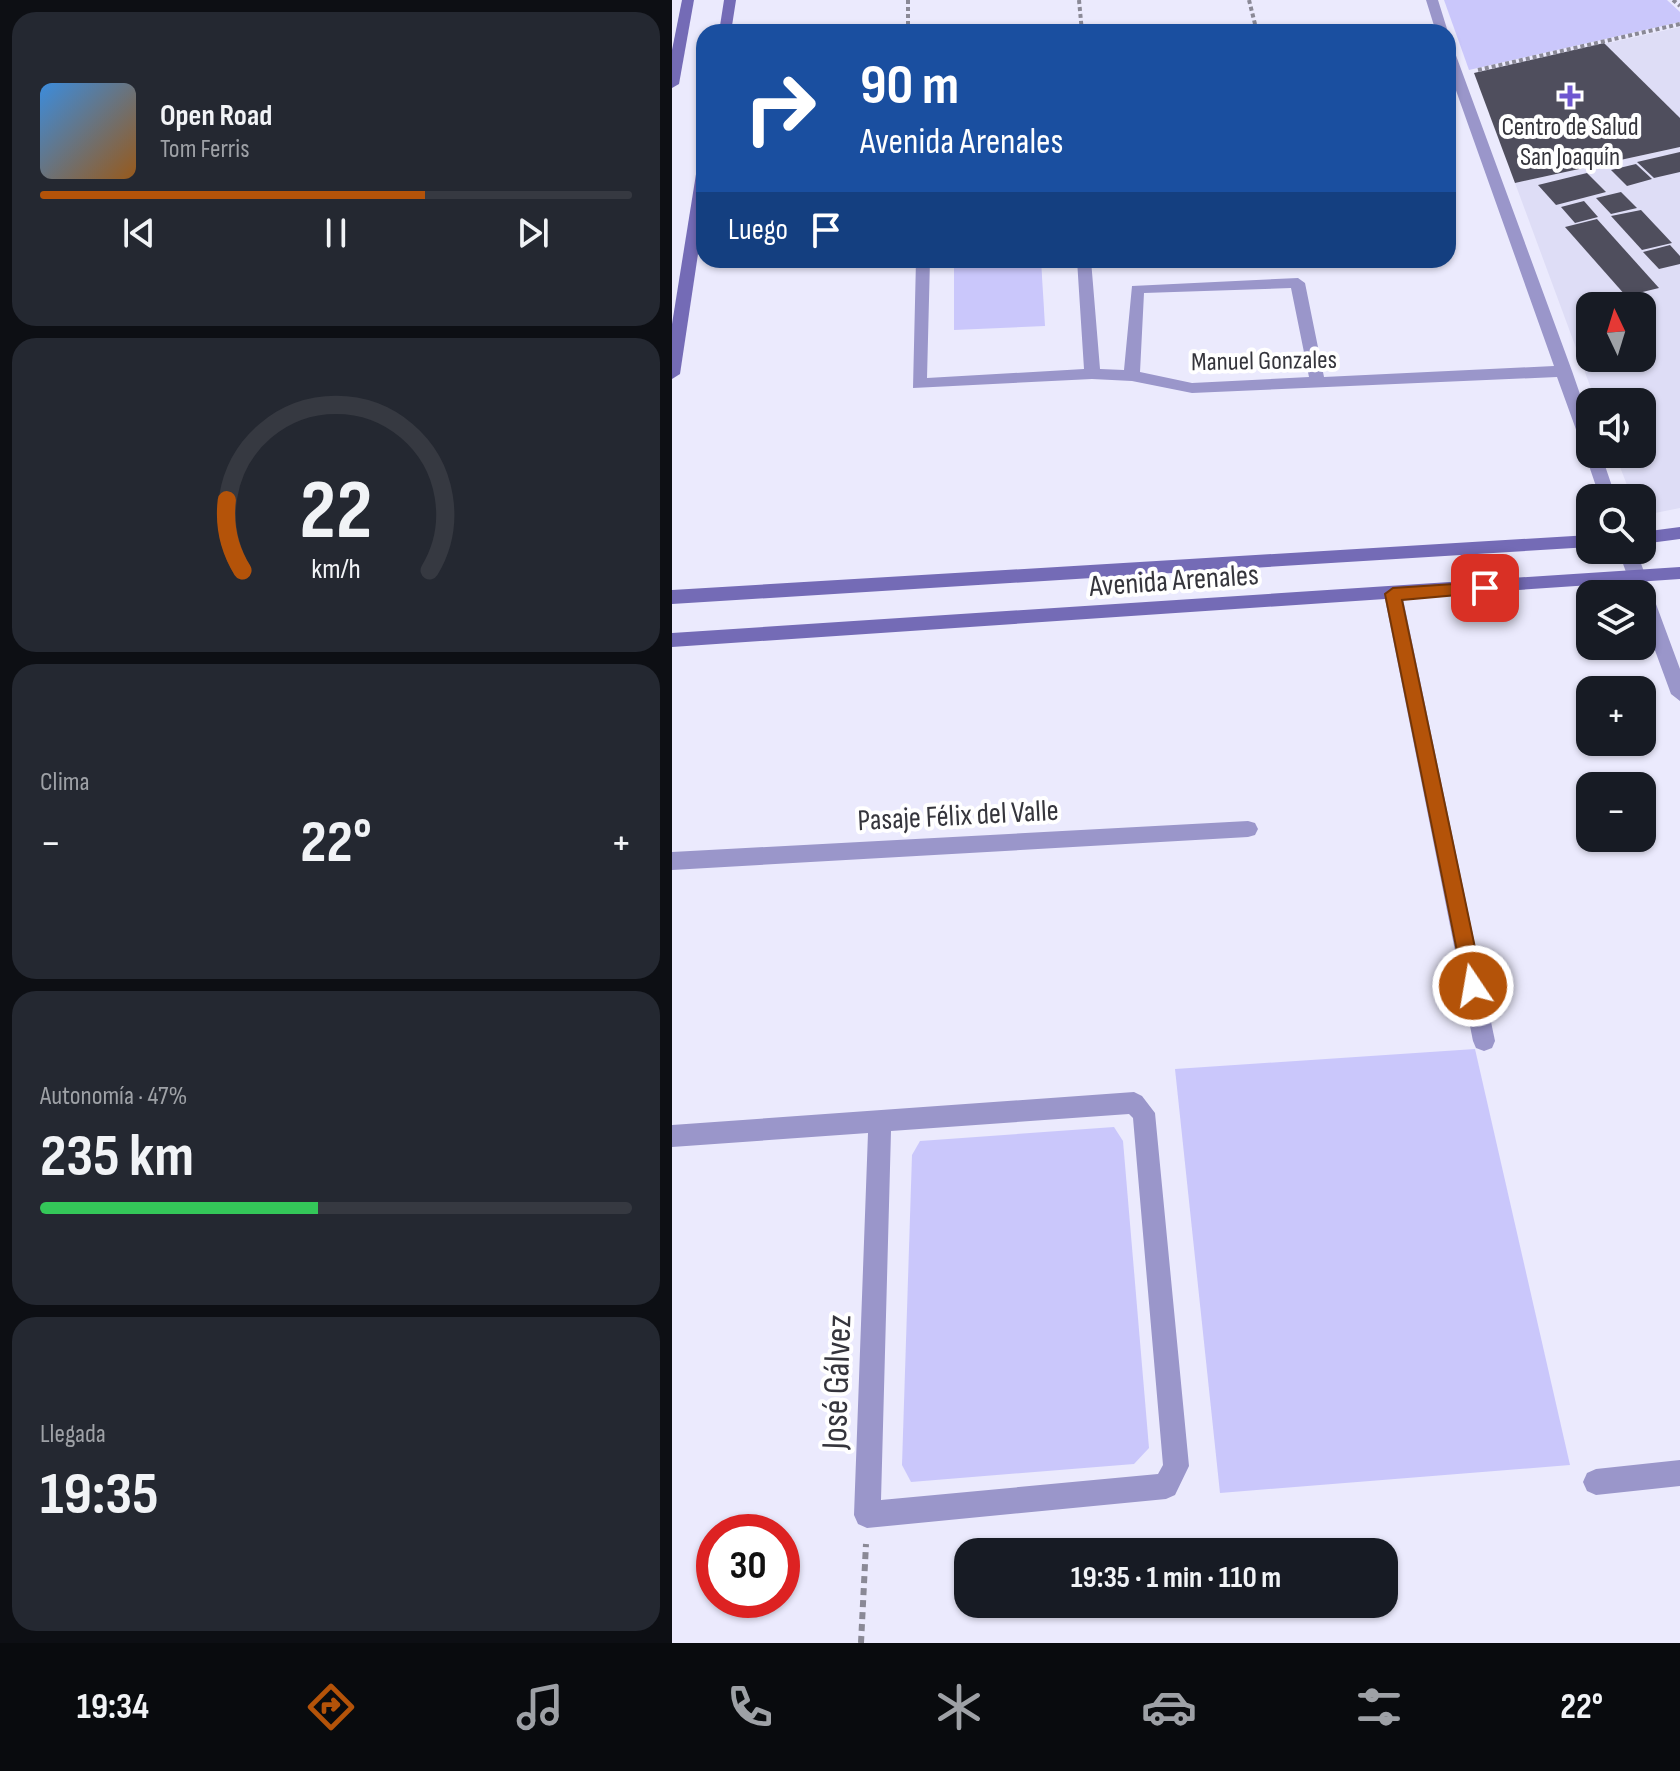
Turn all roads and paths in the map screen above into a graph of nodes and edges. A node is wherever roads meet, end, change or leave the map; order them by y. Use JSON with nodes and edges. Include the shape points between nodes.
{"nodes":[{"id":1,"x":688,"y":0,"type":"edge"},
{"id":2,"x":730,"y":0,"type":"edge"},
{"id":3,"x":908,"y":0,"type":"edge"},
{"id":4,"x":1079,"y":0,"type":"edge"},
{"id":5,"x":1249,"y":0,"type":"edge"},
{"id":6,"x":1432,"y":0,"type":"edge"},
{"id":7,"x":1673,"y":0,"type":"edge"},
{"id":8,"x":1680,"y":6,"type":"edge"},
{"id":9,"x":726,"y":24,"type":"edge"},
{"id":10,"x":908,"y":24,"type":"edge"},
{"id":11,"x":1081,"y":24,"type":"edge"},
{"id":12,"x":1255,"y":24,"type":"edge"},
{"id":13,"x":1440,"y":24,"type":"edge"},
{"id":14,"x":1680,"y":24,"type":"edge"},
{"id":15,"x":1456,"y":75,"type":"joint"},
{"id":16,"x":672,"y":84,"type":"edge"},
{"id":17,"x":696,"y":220,"type":"edge"},
{"id":18,"x":923,"y":268,"type":"edge"},
{"id":19,"x":1085,"y":268,"type":"edge"},
{"id":20,"x":1564,"y":371,"type":"junction"},
{"id":21,"x":672,"y":374,"type":"edge"},
{"id":22,"x":1092,"y":374,"type":"junction"},
{"id":23,"x":1132,"y":376,"type":"junction"},
{"id":24,"x":1318,"y":384,"type":"junction"},
{"id":25,"x":1576,"y":406,"type":"edge"},
{"id":26,"x":1680,"y":533,"type":"edge"},
{"id":27,"x":1656,"y":536,"type":"edge"},
{"id":28,"x":1576,"y":542,"type":"edge"},
{"id":29,"x":1632,"y":564,"type":"edge"},
{"id":30,"x":1680,"y":573,"type":"edge"},
{"id":31,"x":1638,"y":579,"type":"junction"},
{"id":32,"x":1393,"y":594,"type":"junction"},
{"id":33,"x":672,"y":597,"type":"edge"},
{"id":34,"x":672,"y":640,"type":"edge"},
{"id":35,"x":1680,"y":694,"type":"edge"},
{"id":36,"x":1248,"y":829,"type":"dead end"},
{"id":37,"x":672,"y":861,"type":"edge"},
{"id":38,"x":1484,"y":1041,"type":"dead end"},
{"id":39,"x":880,"y":1122,"type":"junction"},
{"id":40,"x":672,"y":1136,"type":"edge"},
{"id":41,"x":1680,"y":1473,"type":"edge"},
{"id":42,"x":1596,"y":1482,"type":"dead end"},
{"id":43,"x":867,"y":1515,"type":"junction"},
{"id":44,"x":861,"y":1643,"type":"edge"}],
"edges":[{"from":1,"to":16,"type":"street"},
{"from":2,"to":9,"type":"street"},
{"from":3,"to":10,"type":"path"},
{"from":4,"to":11,"type":"path"},
{"from":5,"to":12,"type":"path"},
{"from":6,"to":13,"type":"street"},
{"from":7,"to":8,"type":"path"},
{"from":14,"to":15,"type":"path"},
{"from":15,"to":20,"type":"street"},
{"from":17,"to":21,"type":"street"},
{"from":18,"to":22,"type":"street","name":"Manuel Gonzales","via":[[919,384]]},
{"from":19,"to":22,"type":"street"},
{"from":20,"to":24,"type":"street","name":"Manuel Gonzales"},
{"from":20,"to":25,"type":"street"},
{"from":22,"to":23,"type":"street","name":"Manuel Gonzales"},
{"from":23,"to":24,"type":"street","name":"Manuel Gonzales","via":[[1192,388]]},
{"from":23,"to":24,"type":"street","via":[[1137,289],[1298,283]]},
{"from":26,"to":27,"type":"street"},
{"from":28,"to":33,"type":"street","name":"Avenida Arenales"},
{"from":29,"to":31,"type":"street"},
{"from":30,"to":31,"type":"street","name":"Avenida Arenales"},
{"from":31,"to":32,"type":"street","name":"Avenida Arenales"},
{"from":31,"to":35,"type":"street"},
{"from":32,"to":34,"type":"street","name":"Avenida Arenales"},
{"from":32,"to":38,"type":"street"},
{"from":36,"to":37,"type":"street","name":"Pasaje Félix del Valle"},
{"from":39,"to":40,"type":"street"},
{"from":39,"to":43,"type":"street","name":"José Gálvez"},
{"from":39,"to":43,"type":"street","via":[[1134,1103],[1144,1113],[1176,1466],[1166,1486]]},
{"from":41,"to":42,"type":"street"},
{"from":43,"to":44,"type":"path"}]}
